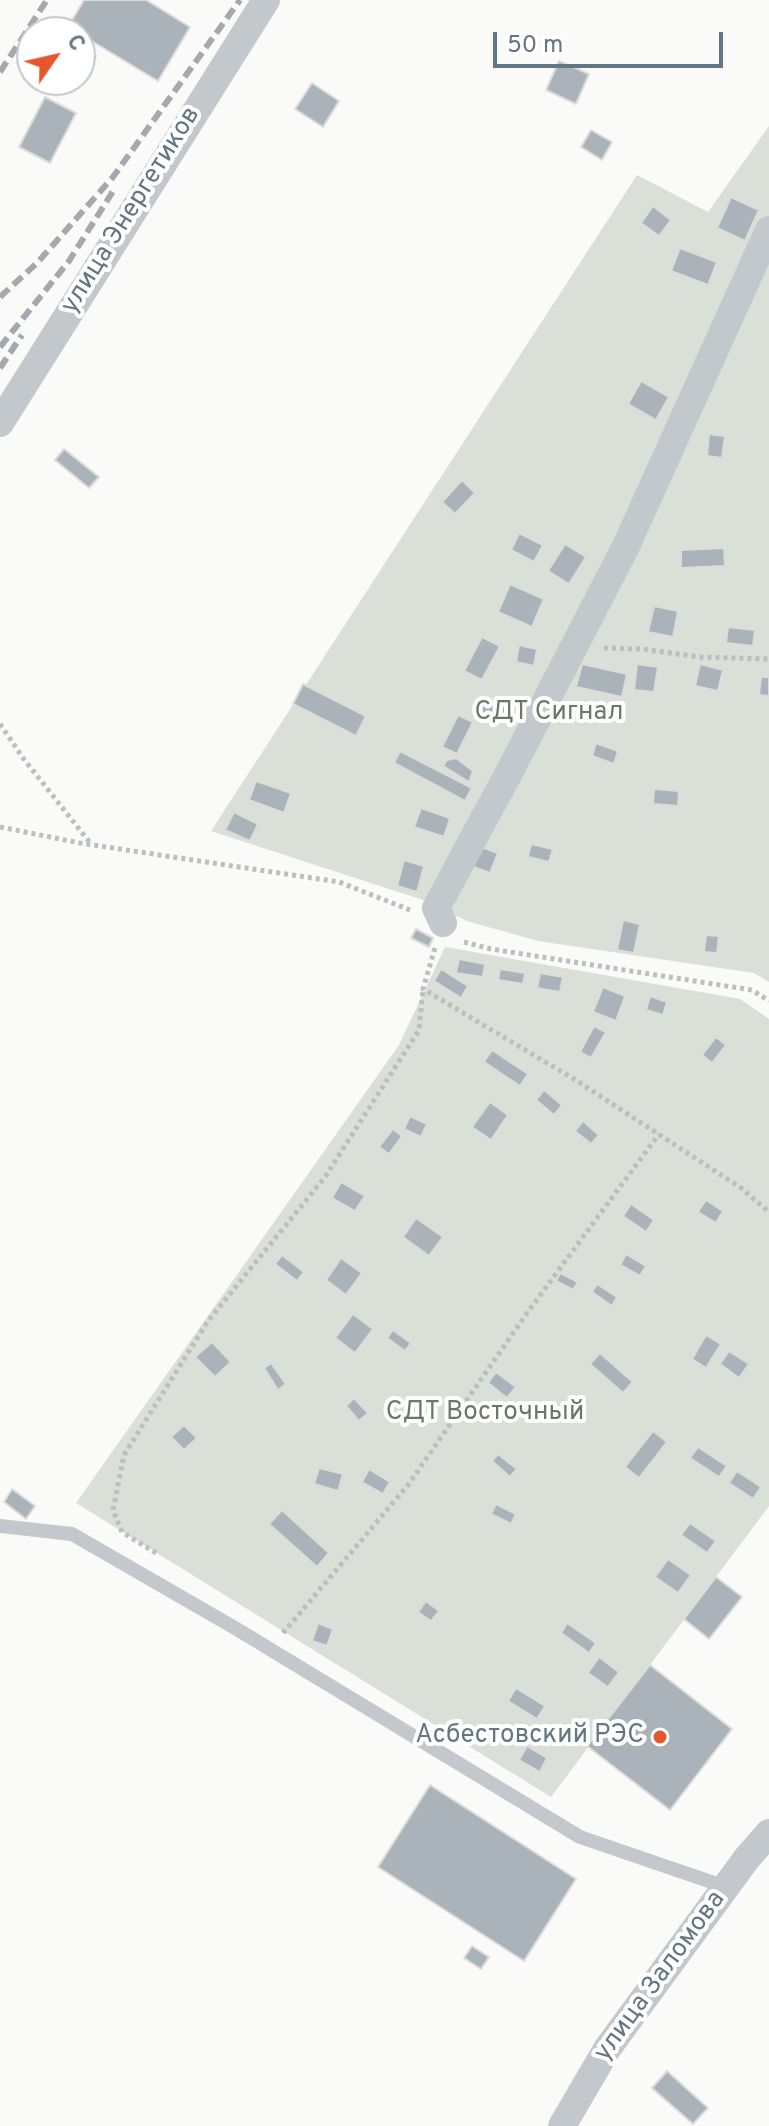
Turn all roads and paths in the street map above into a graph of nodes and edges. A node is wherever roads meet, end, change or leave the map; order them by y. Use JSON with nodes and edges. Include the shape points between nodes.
{"nodes":[{"id":1,"x":266,"y":0,"type":"edge"},
{"id":2,"x":769,"y":230,"type":"edge"},
{"id":3,"x":0,"y":423,"type":"edge"},
{"id":4,"x":575,"y":644,"type":"junction"},
{"id":5,"x":769,"y":659,"type":"edge"},
{"id":6,"x":0,"y":724,"type":"edge"},
{"id":7,"x":0,"y":827,"type":"edge"},
{"id":8,"x":91,"y":844,"type":"junction"},
{"id":9,"x":443,"y":923,"type":"junction"},
{"id":10,"x":423,"y":989,"type":"junction"},
{"id":11,"x":769,"y":1001,"type":"edge"},
{"id":12,"x":659,"y":1134,"type":"junction"},
{"id":13,"x":769,"y":1212,"type":"edge"},
{"id":14,"x":0,"y":1526,"type":"edge"},
{"id":15,"x":162,"y":1557,"type":"dead end"},
{"id":16,"x":283,"y":1633,"type":"dead end"},
{"id":17,"x":769,"y":1833,"type":"edge"},
{"id":18,"x":726,"y":1887,"type":"junction"},
{"id":19,"x":562,"y":2126,"type":"edge"}],
"edges":[{"from":1,"to":3,"type":"street","name":"улица Энергетиков"},
{"from":2,"to":4,"type":"street","via":[[626,546]]},
{"from":4,"to":5,"type":"path"},
{"from":4,"to":9,"type":"street","via":[[436,908]]},
{"from":6,"to":8,"type":"path"},
{"from":7,"to":8,"type":"path"},
{"from":8,"to":9,"type":"path","via":[[339,882]]},
{"from":9,"to":10,"type":"path"},
{"from":9,"to":11,"type":"path","via":[[457,940],[491,949],[752,990]]},
{"from":10,"to":12,"type":"path"},
{"from":10,"to":15,"type":"path","via":[[419,1030],[325,1177],[208,1321],[124,1455],[113,1510],[122,1532]]},
{"from":12,"to":13,"type":"path"},
{"from":12,"to":16,"type":"path","via":[[408,1485]]},
{"from":14,"to":18,"type":"lane","via":[[72,1534],[580,1837]]},
{"from":17,"to":18,"type":"street","name":"улица Заломова"},
{"from":18,"to":19,"type":"street","name":"улица Заломова","via":[[607,2049]]}]}
